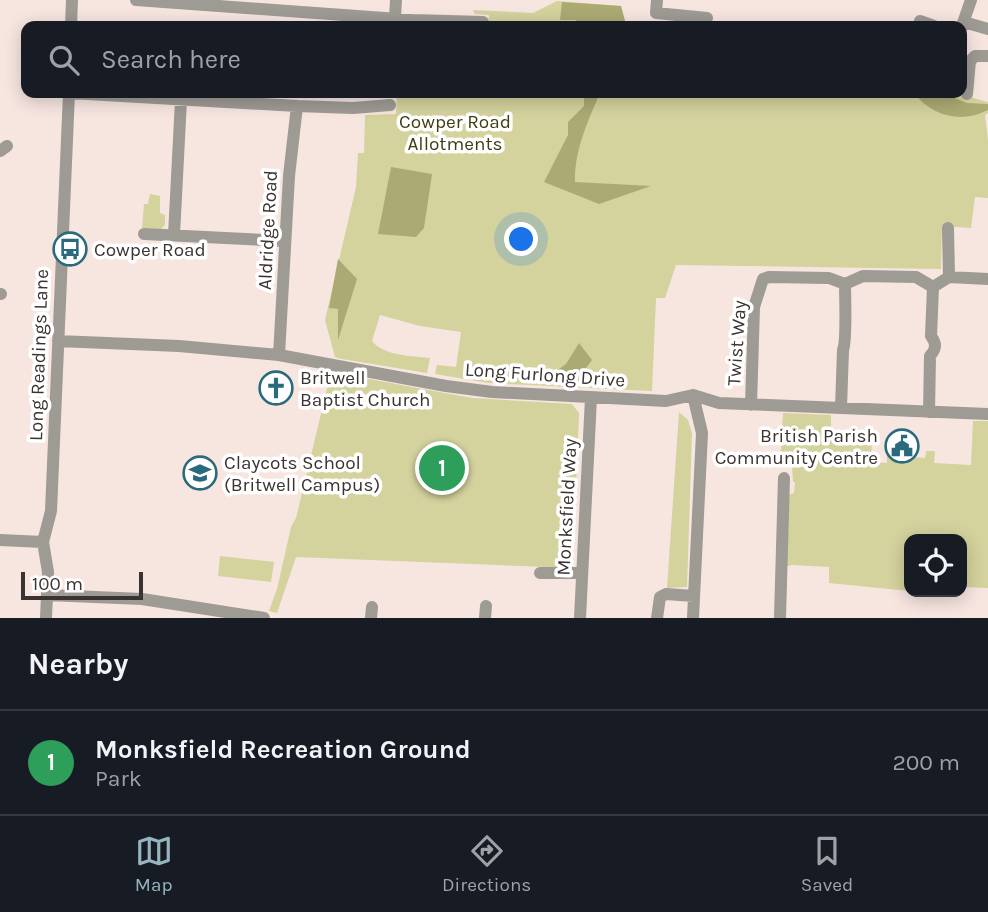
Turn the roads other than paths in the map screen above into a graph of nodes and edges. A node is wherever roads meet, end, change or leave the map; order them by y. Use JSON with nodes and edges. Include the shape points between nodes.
{"nodes":[{"id":1,"x":72,"y":0,"type":"edge"},
{"id":2,"x":136,"y":0,"type":"edge"},
{"id":3,"x":396,"y":0,"type":"edge"},
{"id":4,"x":657,"y":0,"type":"edge"},
{"id":5,"x":971,"y":0,"type":"edge"},
{"id":6,"x":247,"y":4,"type":"edge"},
{"id":7,"x":395,"y":18,"type":"junction"},
{"id":8,"x":707,"y":18,"type":"dead end"},
{"id":9,"x":71,"y":21,"type":"edge"},
{"id":10,"x":461,"y":21,"type":"edge"},
{"id":11,"x":964,"y":21,"type":"edge"},
{"id":12,"x":967,"y":25,"type":"edge"},
{"id":13,"x":988,"y":29,"type":"edge"},
{"id":14,"x":988,"y":56,"type":"edge"},
{"id":15,"x":967,"y":94,"type":"dead end"},
{"id":16,"x":69,"y":98,"type":"edge"},
{"id":17,"x":149,"y":98,"type":"edge"},
{"id":18,"x":181,"y":100,"type":"junction"},
{"id":19,"x":390,"y":105,"type":"dead end"},
{"id":20,"x":297,"y":106,"type":"junction"},
{"id":21,"x":948,"y":229,"type":"dead end"},
{"id":22,"x":144,"y":234,"type":"dead end"},
{"id":23,"x":174,"y":235,"type":"junction"},
{"id":24,"x":285,"y":241,"type":"junction"},
{"id":25,"x":949,"y":277,"type":"junction"},
{"id":26,"x":988,"y":279,"type":"edge"},
{"id":27,"x":845,"y":284,"type":"junction"},
{"id":28,"x":933,"y":287,"type":"junction"},
{"id":29,"x":58,"y":341,"type":"junction"},
{"id":30,"x":279,"y":355,"type":"junction"},
{"id":31,"x":693,"y":396,"type":"junction"},
{"id":32,"x":591,"y":398,"type":"junction"},
{"id":33,"x":751,"y":404,"type":"junction"},
{"id":34,"x":841,"y":408,"type":"junction"},
{"id":35,"x":929,"y":412,"type":"junction"},
{"id":36,"x":988,"y":414,"type":"edge"},
{"id":37,"x":783,"y":478,"type":"dead end"},
{"id":38,"x":0,"y":540,"type":"edge"},
{"id":39,"x":43,"y":542,"type":"junction"},
{"id":40,"x":540,"y":573,"type":"dead end"},
{"id":41,"x":582,"y":573,"type":"junction"},
{"id":42,"x":47,"y":595,"type":"junction"},
{"id":43,"x":694,"y":596,"type":"junction"},
{"id":44,"x":46,"y":618,"type":"edge"},
{"id":45,"x":260,"y":618,"type":"edge"},
{"id":46,"x":580,"y":618,"type":"edge"},
{"id":47,"x":657,"y":618,"type":"edge"},
{"id":48,"x":693,"y":618,"type":"edge"},
{"id":49,"x":780,"y":618,"type":"edge"}],
"edges":[{"from":1,"to":9,"type":"street"},
{"from":2,"to":6,"type":"street"},
{"from":3,"to":7,"type":"street"},
{"from":4,"to":8,"type":"street","via":[[656,13]]},
{"from":5,"to":11,"type":"street"},
{"from":6,"to":7,"type":"street"},
{"from":7,"to":10,"type":"street"},
{"from":12,"to":13,"type":"street"},
{"from":14,"to":15,"type":"street","via":[[970,61]]},
{"from":16,"to":29,"type":"street","name":"Long Readings Lane"},
{"from":17,"to":18,"type":"street"},
{"from":18,"to":20,"type":"street"},
{"from":18,"to":23,"type":"street"},
{"from":19,"to":20,"type":"street"},
{"from":20,"to":24,"type":"street","name":"Aldridge Road"},
{"from":21,"to":25,"type":"street"},
{"from":22,"to":23,"type":"street"},
{"from":23,"to":24,"type":"street"},
{"from":24,"to":30,"type":"street","name":"Aldridge Road"},
{"from":25,"to":26,"type":"street"},
{"from":25,"to":28,"type":"street"},
{"from":27,"to":28,"type":"street","via":[[863,276],[916,277]]},
{"from":27,"to":33,"type":"street","name":"Twist Way","via":[[830,278],[769,277],[760,284],[754,307]]},
{"from":27,"to":34,"type":"street"},
{"from":28,"to":35,"type":"street","via":[[931,336],[935,349],[930,356]]},
{"from":29,"to":30,"type":"street","name":"Long Furlong Drive"},
{"from":29,"to":39,"type":"street","name":"Long Readings Lane","via":[[51,511]]},
{"from":30,"to":32,"type":"street","name":"Long Furlong Drive","via":[[446,386]]},
{"from":31,"to":32,"type":"street","name":"Long Furlong Drive","via":[[666,401]]},
{"from":31,"to":33,"type":"street","name":"Long Furlong Drive"},
{"from":31,"to":43,"type":"street","via":[[702,433]]},
{"from":32,"to":41,"type":"street","name":"Monksfield Way"},
{"from":33,"to":34,"type":"street","name":"Long Furlong Drive"},
{"from":34,"to":35,"type":"street","name":"Long Furlong Drive"},
{"from":35,"to":36,"type":"street","name":"Long Furlong Drive"},
{"from":37,"to":49,"type":"street"},
{"from":38,"to":39,"type":"street"},
{"from":39,"to":42,"type":"street","name":"Long Readings Lane"},
{"from":40,"to":41,"type":"street"},
{"from":41,"to":46,"type":"street","name":"Monksfield Way"},
{"from":42,"to":44,"type":"street","name":"Long Readings Lane"},
{"from":42,"to":45,"type":"street","via":[[142,599]]},
{"from":43,"to":47,"type":"street","via":[[663,595]]},
{"from":43,"to":48,"type":"street"}]}
